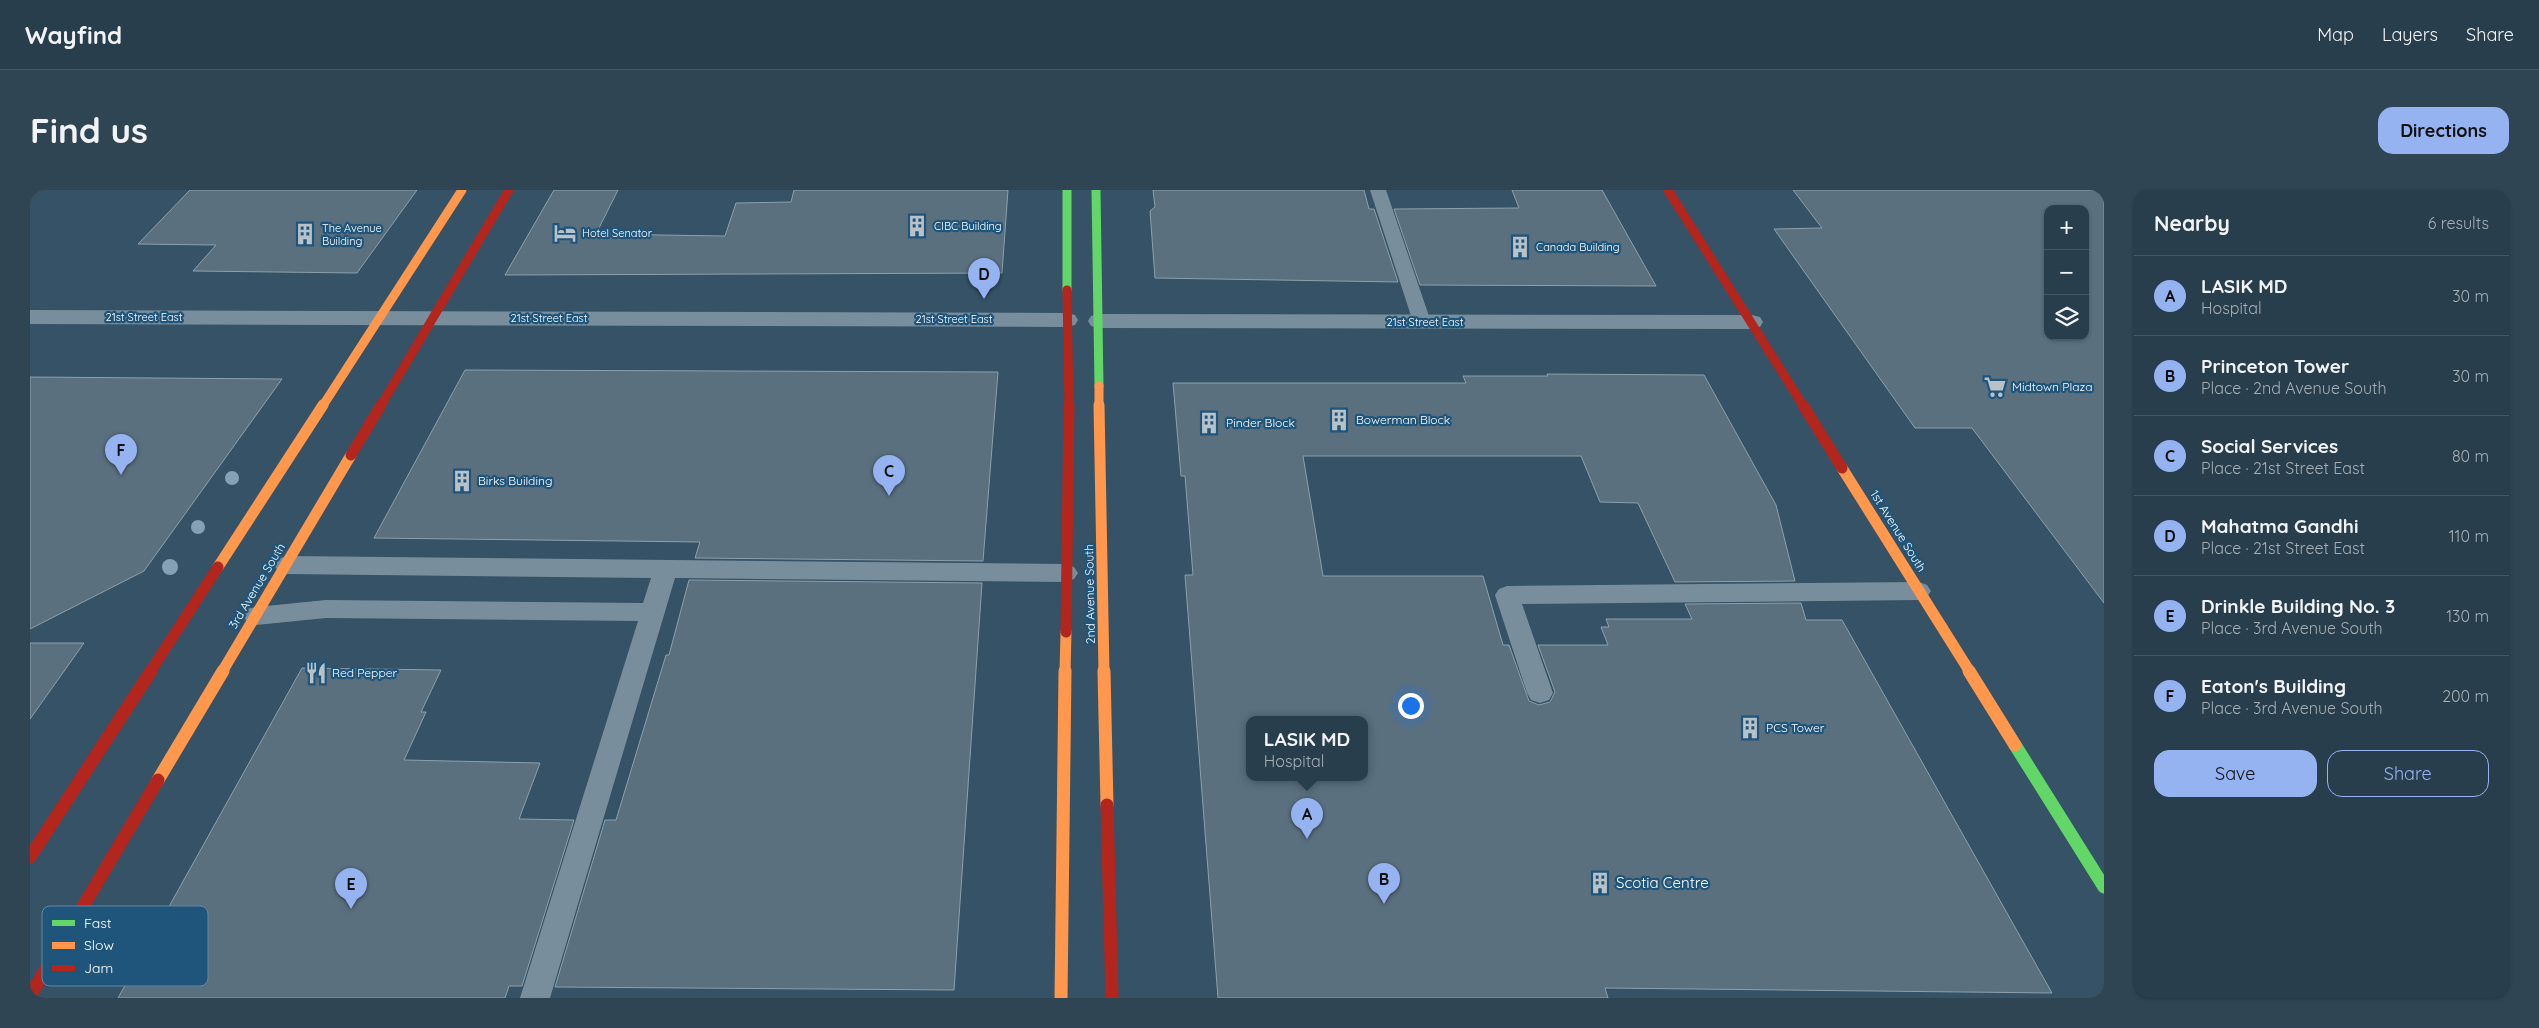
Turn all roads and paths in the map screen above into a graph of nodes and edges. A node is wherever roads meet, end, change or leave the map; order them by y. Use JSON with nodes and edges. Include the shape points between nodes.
{"nodes":[{"id":1,"x":462,"y":190,"type":"edge"},
{"id":2,"x":509,"y":190,"type":"edge"},
{"id":3,"x":1067,"y":190,"type":"edge"},
{"id":4,"x":1096,"y":190,"type":"edge"},
{"id":5,"x":1378,"y":190,"type":"edge"},
{"id":6,"x":1668,"y":190,"type":"edge"},
{"id":7,"x":30,"y":317,"type":"edge"},
{"id":8,"x":379,"y":318,"type":"junction"},
{"id":9,"x":432,"y":318,"type":"junction"},
{"id":10,"x":1067,"y":320,"type":"junction"},
{"id":11,"x":1099,"y":321,"type":"junction"},
{"id":12,"x":1422,"y":322,"type":"junction"},
{"id":13,"x":1752,"y":322,"type":"junction"},
{"id":14,"x":286,"y":565,"type":"junction"},
{"id":15,"x":665,"y":571,"type":"junction"},
{"id":16,"x":1066,"y":573,"type":"junction"},
{"id":17,"x":1919,"y":591,"type":"junction"},
{"id":18,"x":653,"y":612,"type":"junction"},
{"id":19,"x":256,"y":616,"type":"junction"},
{"id":20,"x":1540,"y":693,"type":"dead end"},
{"id":21,"x":30,"y":856,"type":"edge"},
{"id":22,"x":2104,"y":887,"type":"edge"},
{"id":23,"x":84,"y":906,"type":"edge"},
{"id":24,"x":42,"y":976,"type":"edge"},
{"id":25,"x":30,"y":996,"type":"edge"},
{"id":26,"x":535,"y":998,"type":"edge"},
{"id":27,"x":1061,"y":998,"type":"edge"},
{"id":28,"x":1112,"y":998,"type":"edge"}],
"edges":[{"from":1,"to":8,"type":"main road"},
{"from":2,"to":9,"type":"main road","name":"3rd Avenue South"},
{"from":3,"to":10,"type":"main road","name":"2nd Avenue South"},
{"from":4,"to":11,"type":"main road","name":"2nd Avenue South"},
{"from":5,"to":12,"type":"lane"},
{"from":6,"to":13,"type":"main road","name":"1st Avenue South"},
{"from":7,"to":8,"type":"street","name":"21st Street East"},
{"from":8,"to":9,"type":"street","name":"21st Street East"},
{"from":8,"to":21,"type":"main road"},
{"from":9,"to":10,"type":"street","name":"21st Street East"},
{"from":9,"to":14,"type":"main road","name":"3rd Avenue South"},
{"from":10,"to":16,"type":"main road","name":"2nd Avenue South","via":[[1070,369]]},
{"from":11,"to":12,"type":"street","name":"21st Street East"},
{"from":11,"to":28,"type":"main road","name":"2nd Avenue South"},
{"from":12,"to":13,"type":"street","name":"21st Street East"},
{"from":13,"to":17,"type":"main road","name":"1st Avenue South"},
{"from":14,"to":15,"type":"lane"},
{"from":14,"to":19,"type":"main road","name":"3rd Avenue South"},
{"from":15,"to":16,"type":"lane"},
{"from":15,"to":18,"type":"lane"},
{"from":16,"to":27,"type":"main road","name":"2nd Avenue South"},
{"from":17,"to":20,"type":"lane","via":[[1507,594]]},
{"from":17,"to":22,"type":"main road","name":"1st Avenue South"},
{"from":18,"to":19,"type":"lane","via":[[326,608]]},
{"from":18,"to":26,"type":"lane"},
{"from":19,"to":23,"type":"main road","name":"3rd Avenue South"},
{"from":24,"to":25,"type":"main road","name":"3rd Avenue South"}]}
